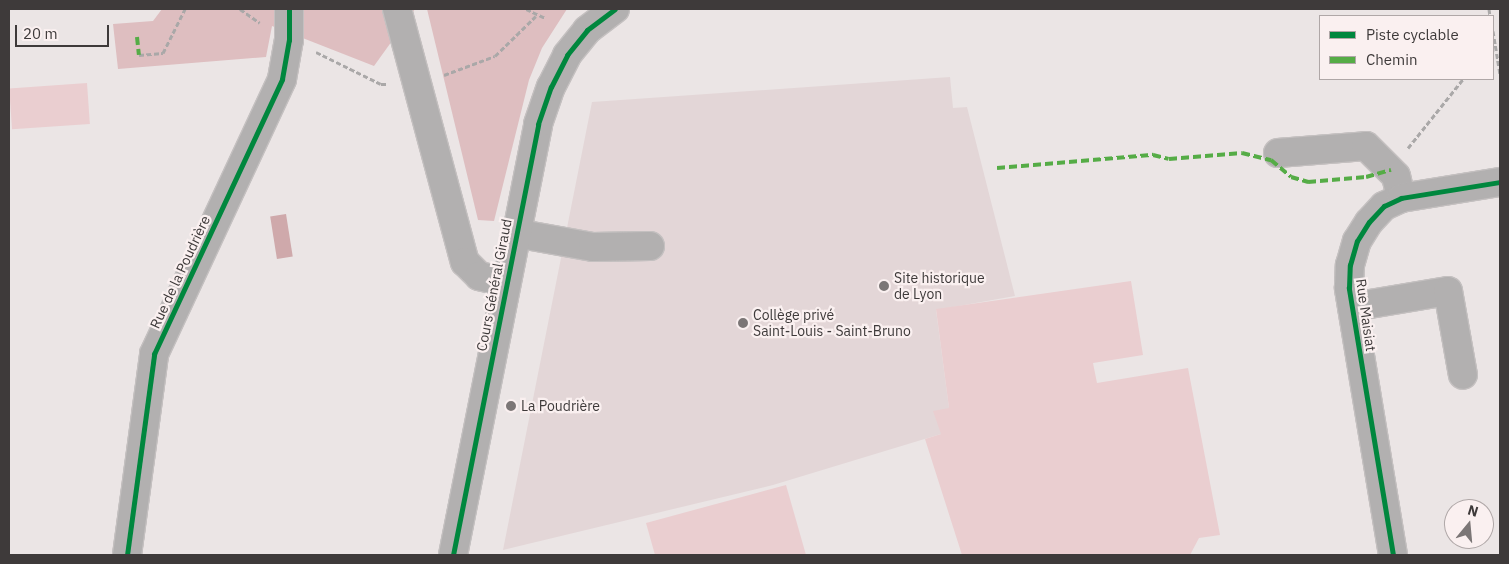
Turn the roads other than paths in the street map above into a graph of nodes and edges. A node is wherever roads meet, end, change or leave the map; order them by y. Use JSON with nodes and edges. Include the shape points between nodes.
{"nodes":[{"id":1,"x":289,"y":9,"type":"edge"},
{"id":2,"x":397,"y":9,"type":"edge"},
{"id":3,"x":615,"y":9,"type":"edge"},
{"id":4,"x":1278,"y":153,"type":"dead end"},
{"id":5,"x":1500,"y":182,"type":"edge"},
{"id":6,"x":1401,"y":198,"type":"junction"},
{"id":7,"x":515,"y":233,"type":"junction"},
{"id":8,"x":650,"y":246,"type":"dead end"},
{"id":9,"x":506,"y":282,"type":"junction"},
{"id":10,"x":1352,"y":307,"type":"junction"},
{"id":11,"x":1463,"y":375,"type":"dead end"},
{"id":12,"x":127,"y":555,"type":"edge"},
{"id":13,"x":453,"y":555,"type":"edge"},
{"id":14,"x":1393,"y":555,"type":"edge"}],
"edges":[{"from":1,"to":12,"type":"street","name":"Rue de la Poudrière","via":[[289,40],[282,79],[154,354]]},
{"from":2,"to":9,"type":"street","via":[[465,262],[480,276]]},
{"from":3,"to":7,"type":"street","name":"Cours Général Giraud","via":[[587,30],[567,55],[551,87],[538,124]]},
{"from":4,"to":6,"type":"street","via":[[1366,146],[1396,176]]},
{"from":5,"to":6,"type":"street","name":"Rue Maisiat"},
{"from":6,"to":10,"type":"street","name":"Rue Maisiat","via":[[1384,206],[1368,222],[1358,241],[1350,266]]},
{"from":7,"to":8,"type":"street","via":[[593,247]]},
{"from":7,"to":9,"type":"street","name":"Cours Général Giraud"},
{"from":9,"to":13,"type":"street","name":"Cours Général Giraud"},
{"from":10,"to":11,"type":"street","via":[[1448,291]]},
{"from":10,"to":14,"type":"street","name":"Rue Maisiat"}]}
